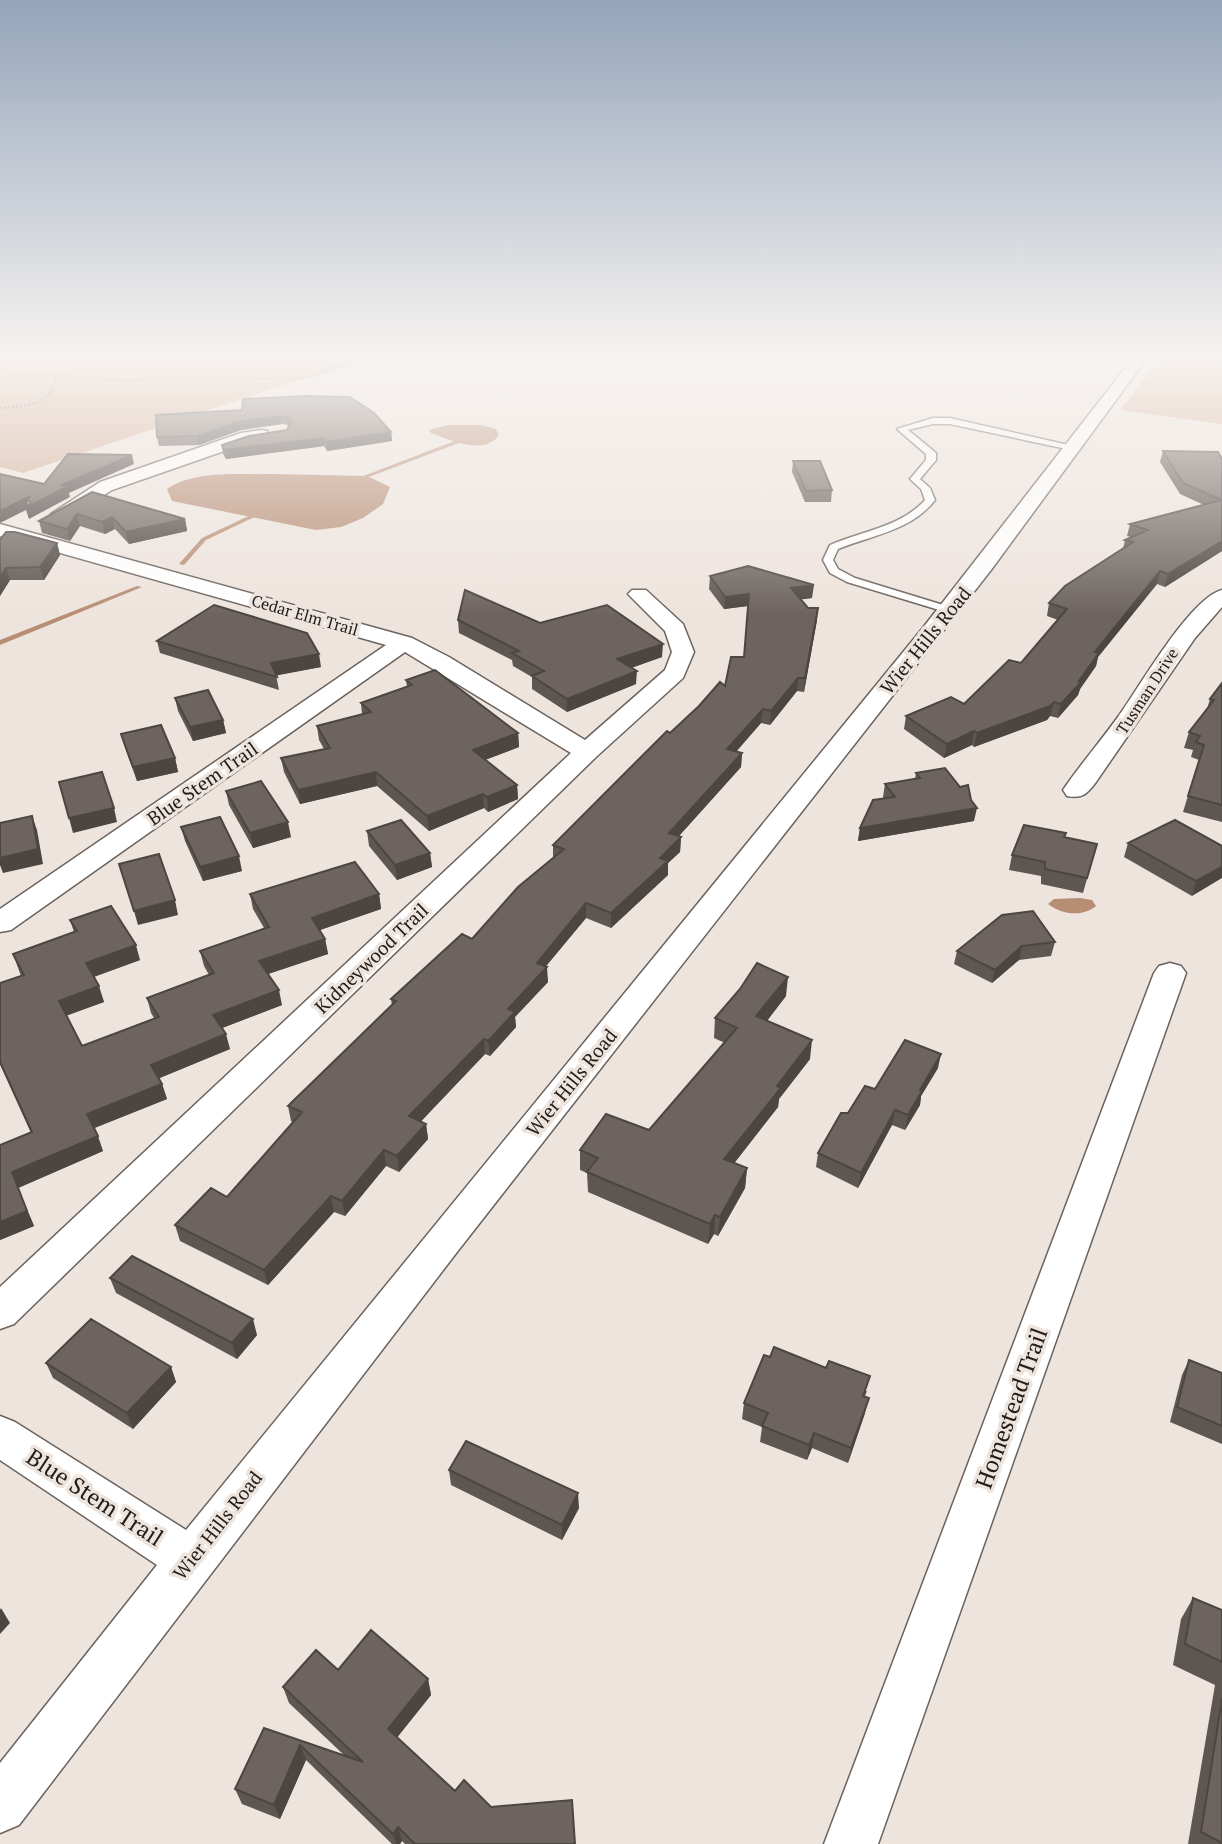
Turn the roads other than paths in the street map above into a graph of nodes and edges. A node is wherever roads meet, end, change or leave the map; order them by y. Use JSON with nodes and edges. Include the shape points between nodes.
{"nodes":[{"id":1,"x":227,"y":444,"type":"edge"},
{"id":2,"x":920,"y":444,"type":"edge"},
{"id":3,"x":1054,"y":444,"type":"edge"},
{"id":4,"x":1079,"y":444,"type":"edge"},
{"id":5,"x":1076,"y":449,"type":"junction"},
{"id":6,"x":6,"y":536,"type":"edge"},
{"id":7,"x":639,"y":594,"type":"dead end"},
{"id":8,"x":1222,"y":596,"type":"edge"},
{"id":9,"x":949,"y":610,"type":"junction"},
{"id":10,"x":404,"y":643,"type":"junction"},
{"id":11,"x":587,"y":752,"type":"junction"},
{"id":12,"x":1076,"y":790,"type":"dead end"},
{"id":13,"x":0,"y":923,"type":"edge"},
{"id":14,"x":1170,"y":973,"type":"dead end"},
{"id":15,"x":0,"y":1312,"type":"edge"},
{"id":16,"x":0,"y":1436,"type":"edge"},
{"id":17,"x":189,"y":1559,"type":"junction"},
{"id":18,"x":0,"y":1806,"type":"edge"},
{"id":19,"x":851,"y":1844,"type":"edge"}],
"edges":[{"from":1,"to":6,"type":"street","via":[[106,486],[60,514]]},
{"from":2,"to":9,"type":"lane","via":[[931,453],[931,460],[915,479],[926,488],[930,500],[925,507],[834,547],[828,560],[834,571],[851,580]]},
{"from":3,"to":5,"type":"lane"},
{"from":4,"to":5,"type":"street","name":"Wier Hills Road"},
{"from":5,"to":9,"type":"street","name":"Wier Hills Road"},
{"from":6,"to":10,"type":"street","name":"Cedar Elm Trail"},
{"from":7,"to":11,"type":"street","name":"Kidneywood Trail","via":[[675,629],[683,652],[675,673]]},
{"from":8,"to":12,"type":"street","name":"Tusman Drive","via":[[1181,638],[1126,725]]},
{"from":9,"to":17,"type":"street","name":"Wier Hills Road"},
{"from":10,"to":11,"type":"street","name":"Cedar Elm Trail"},
{"from":10,"to":13,"type":"street","name":"Blue Stem Trail"},
{"from":11,"to":15,"type":"street","name":"Kidneywood Trail"},
{"from":14,"to":19,"type":"street","name":"Homestead Trail"},
{"from":16,"to":17,"type":"street","name":"Blue Stem Trail"},
{"from":17,"to":18,"type":"street","name":"Wier Hills Road"}]}
